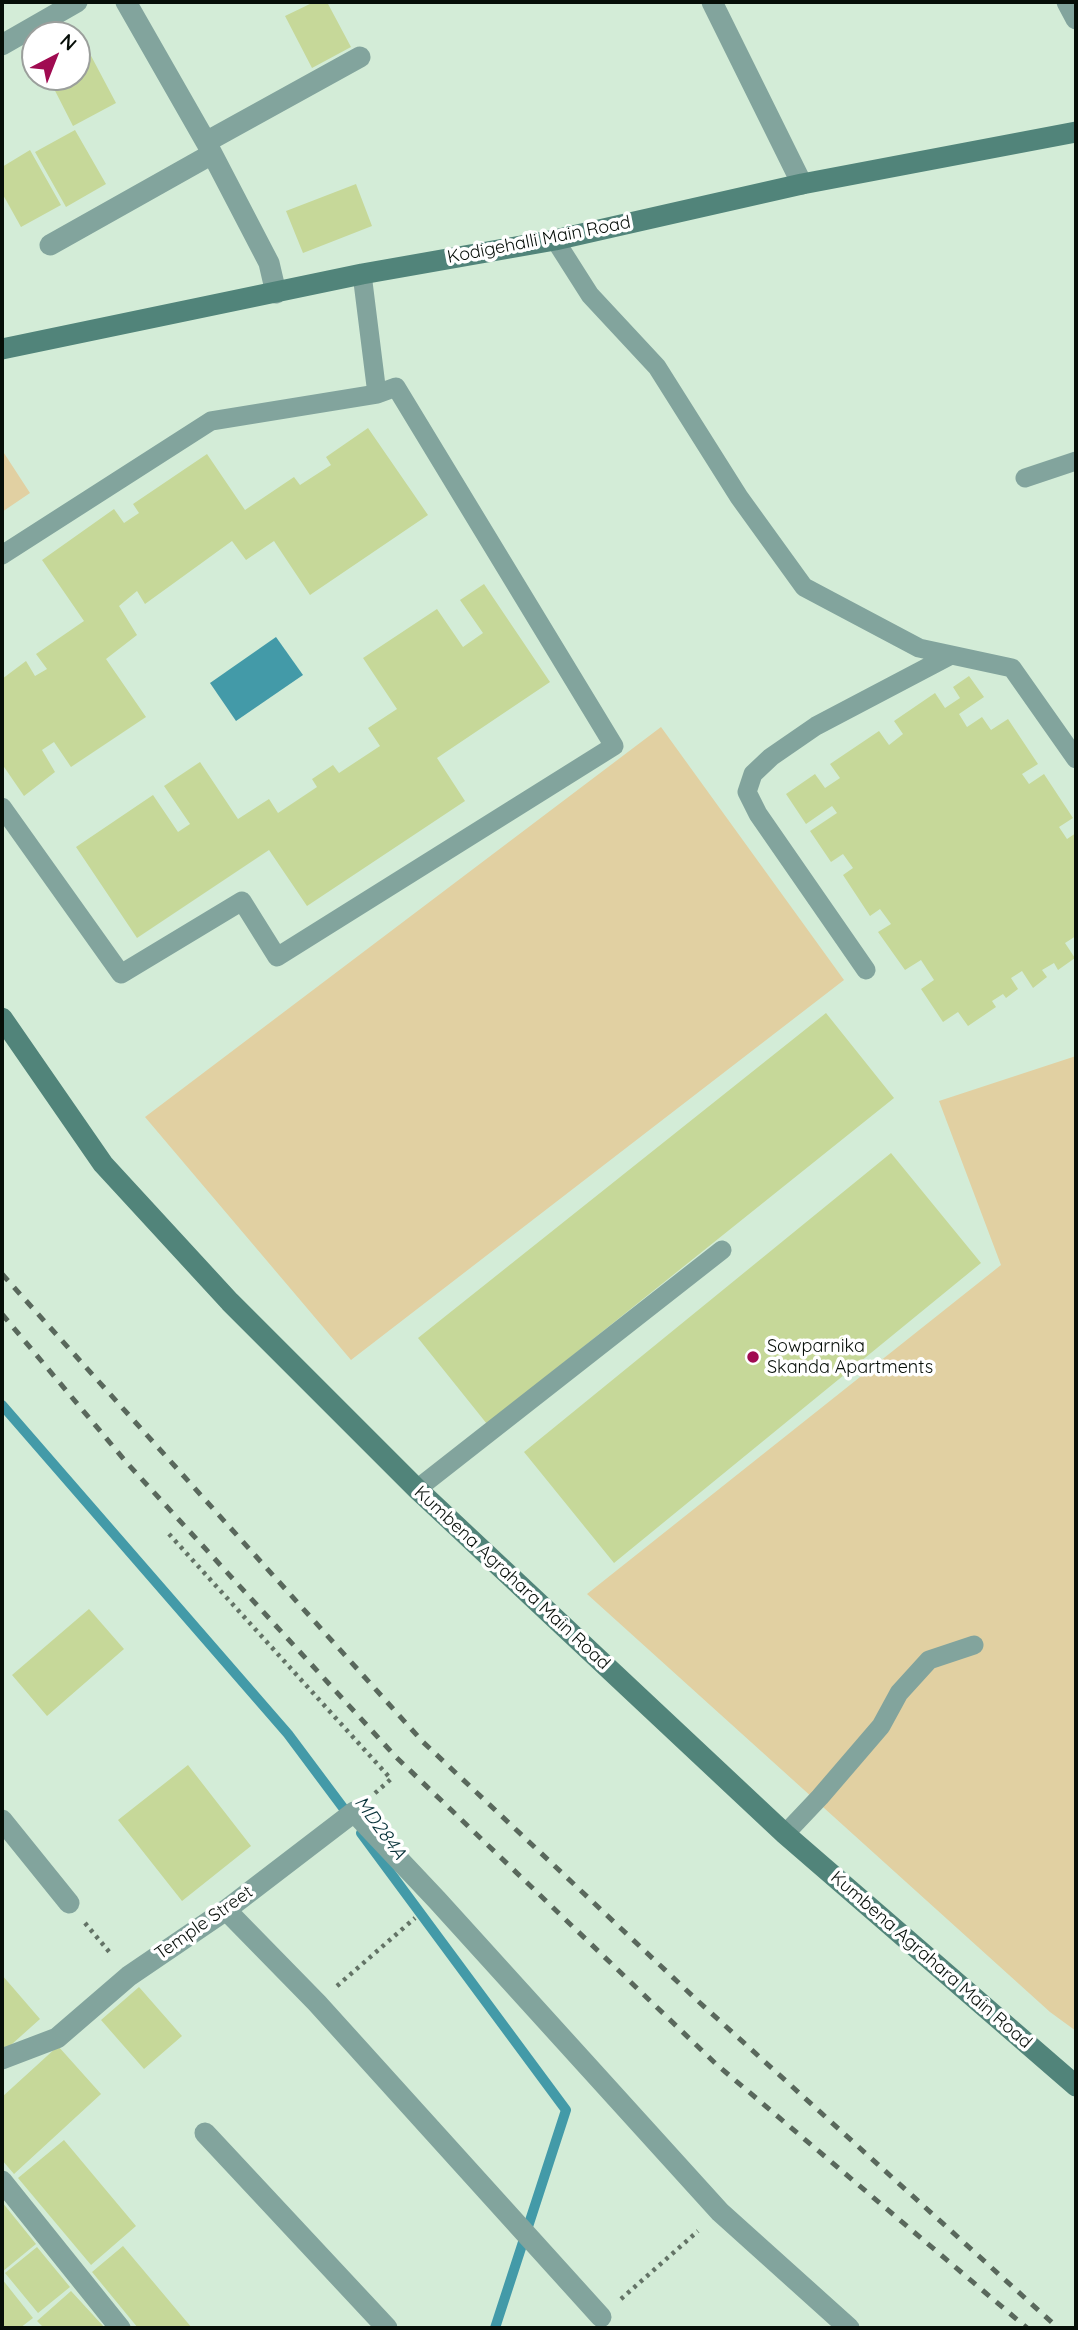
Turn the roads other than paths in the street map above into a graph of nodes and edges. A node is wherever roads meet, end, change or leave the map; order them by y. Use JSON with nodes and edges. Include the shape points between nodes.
{"nodes":[{"id":1,"x":77,"y":2,"type":"edge"},
{"id":2,"x":126,"y":2,"type":"edge"},
{"id":3,"x":712,"y":2,"type":"edge"},
{"id":4,"x":1067,"y":2,"type":"edge"},
{"id":5,"x":1076,"y":19,"type":"edge"},
{"id":6,"x":2,"y":45,"type":"edge"},
{"id":7,"x":359,"y":57,"type":"dead end"},
{"id":8,"x":1076,"y":132,"type":"edge"},
{"id":9,"x":209,"y":148,"type":"junction"},
{"id":10,"x":802,"y":184,"type":"junction"},
{"id":11,"x":555,"y":240,"type":"junction"},
{"id":12,"x":50,"y":245,"type":"dead end"},
{"id":13,"x":362,"y":274,"type":"junction"},
{"id":14,"x":275,"y":293,"type":"junction"},
{"id":15,"x":2,"y":349,"type":"edge"},
{"id":16,"x":377,"y":394,"type":"junction"},
{"id":17,"x":1076,"y":461,"type":"edge"},
{"id":18,"x":1025,"y":478,"type":"dead end"},
{"id":19,"x":2,"y":555,"type":"edge"},
{"id":20,"x":951,"y":654,"type":"junction"},
{"id":21,"x":1076,"y":759,"type":"edge"},
{"id":22,"x":2,"y":807,"type":"edge"},
{"id":23,"x":866,"y":970,"type":"dead end"},
{"id":24,"x":2,"y":1018,"type":"edge"},
{"id":25,"x":722,"y":1250,"type":"dead end"},
{"id":26,"x":417,"y":1489,"type":"junction"},
{"id":27,"x":974,"y":1645,"type":"dead end"},
{"id":28,"x":2,"y":1820,"type":"edge"},
{"id":29,"x":785,"y":1833,"type":"junction"},
{"id":30,"x":69,"y":1903,"type":"road end"},
{"id":31,"x":226,"y":1910,"type":"junction"},
{"id":32,"x":2,"y":2059,"type":"edge"},
{"id":33,"x":1076,"y":2086,"type":"edge"},
{"id":34,"x":205,"y":2133,"type":"dead end"},
{"id":35,"x":2,"y":2181,"type":"edge"},
{"id":36,"x":601,"y":2316,"type":"road end"},
{"id":37,"x":120,"y":2328,"type":"edge"},
{"id":38,"x":387,"y":2328,"type":"edge"},
{"id":39,"x":849,"y":2328,"type":"edge"}],
"edges":[{"from":1,"to":6,"type":"street"},
{"from":2,"to":9,"type":"street"},
{"from":3,"to":10,"type":"street"},
{"from":4,"to":5,"type":"street"},
{"from":7,"to":9,"type":"street"},
{"from":8,"to":10,"type":"street","name":"Kodigehalli Main Road"},
{"from":9,"to":12,"type":"street"},
{"from":9,"to":14,"type":"street","via":[[269,263]]},
{"from":10,"to":11,"type":"street","name":"Kodigehalli Main Road"},
{"from":11,"to":13,"type":"street","name":"Kodigehalli Main Road"},
{"from":11,"to":20,"type":"lane","via":[[590,295],[657,366],[739,497],[804,587],[919,648]]},
{"from":13,"to":14,"type":"street","name":"Kodigehalli Main Road"},
{"from":13,"to":16,"type":"lane"},
{"from":14,"to":15,"type":"street","name":"Kodigehalli Main Road"},
{"from":16,"to":19,"type":"lane","via":[[211,421]]},
{"from":16,"to":22,"type":"lane","via":[[396,387],[614,746],[277,957],[242,901],[121,974]]},
{"from":17,"to":18,"type":"lane"},
{"from":20,"to":21,"type":"lane","via":[[1012,668]]},
{"from":20,"to":23,"type":"lane","via":[[816,726],[753,774],[747,792]]},
{"from":24,"to":26,"type":"street","name":"Kumbena Agrahara Main Road","via":[[103,1164],[230,1301]]},
{"from":25,"to":26,"type":"lane"},
{"from":26,"to":29,"type":"street","name":"Kumbena Agrahara Main Road"},
{"from":27,"to":29,"type":"lane","via":[[929,1660],[899,1693],[881,1726]]},
{"from":28,"to":30,"type":"street"},
{"from":29,"to":33,"type":"street","name":"Kumbena Agrahara Main Road"},
{"from":31,"to":32,"type":"street","name":"Temple Street","via":[[129,1976],[57,2038]]},
{"from":31,"to":36,"type":"street","via":[[317,2003]]},
{"from":31,"to":39,"type":"street","name":"Temple Street","via":[[354,1812],[720,2212]]},
{"from":34,"to":38,"type":"street"},
{"from":35,"to":37,"type":"street"}]}
